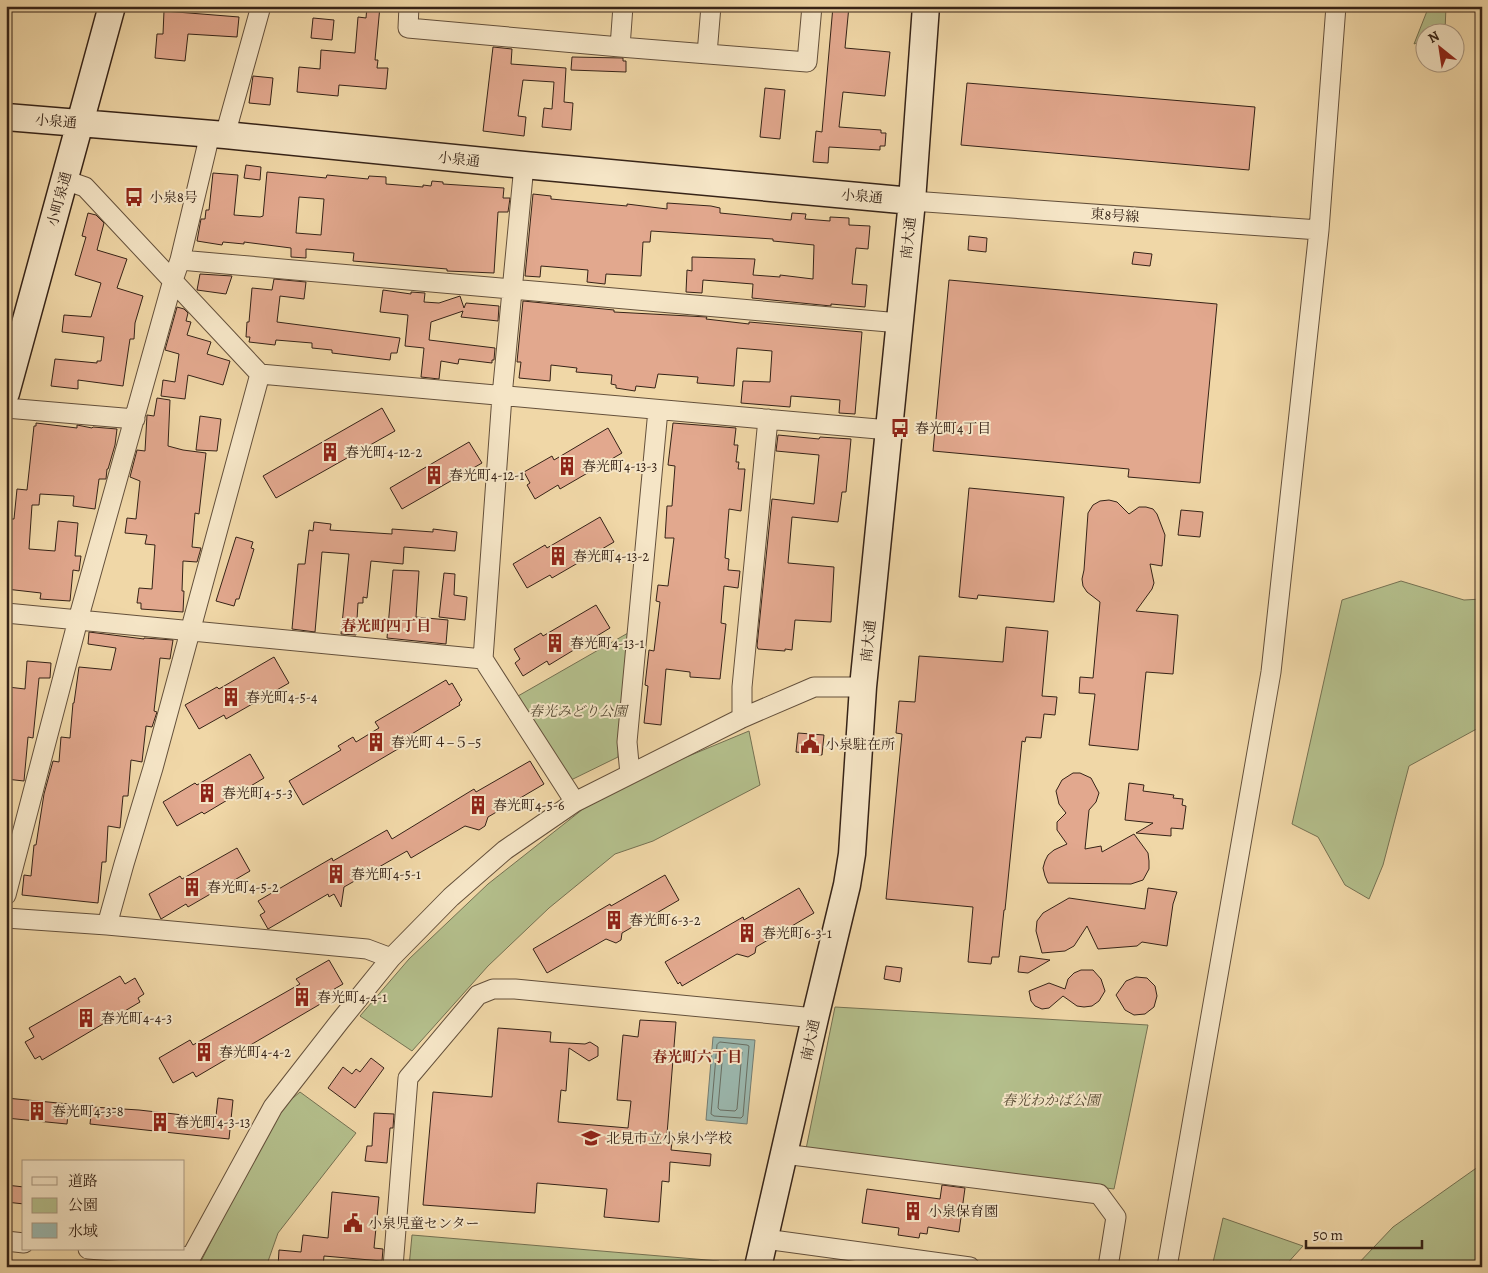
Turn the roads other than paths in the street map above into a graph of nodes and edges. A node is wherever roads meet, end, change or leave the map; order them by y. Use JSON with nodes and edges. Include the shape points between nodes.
{"nodes":[{"id":1,"x":112,"y":6,"type":"edge"},
{"id":2,"x":261,"y":6,"type":"edge"},
{"id":3,"x":409,"y":6,"type":"edge"},
{"id":4,"x":623,"y":6,"type":"edge"},
{"id":5,"x":711,"y":6,"type":"edge"},
{"id":6,"x":812,"y":6,"type":"edge"},
{"id":7,"x":926,"y":6,"type":"edge"},
{"id":8,"x":1336,"y":6,"type":"edge"},
{"id":9,"x":620,"y":48,"type":"junction"},
{"id":10,"x":707,"y":54,"type":"junction"},
{"id":11,"x":6,"y":117,"type":"edge"},
{"id":12,"x":80,"y":124,"type":"junction"},
{"id":13,"x":218,"y":134,"type":"junction"},
{"id":14,"x":524,"y":165,"type":"junction"},
{"id":15,"x":65,"y":180,"type":"junction"},
{"id":16,"x":912,"y":201,"type":"junction"},
{"id":17,"x":1319,"y":230,"type":"junction"},
{"id":18,"x":180,"y":260,"type":"junction"},
{"id":19,"x":173,"y":280,"type":"junction"},
{"id":20,"x":511,"y":290,"type":"junction"},
{"id":21,"x":900,"y":323,"type":"junction"},
{"id":22,"x":15,"y":328,"type":"edge"},
{"id":23,"x":260,"y":374,"type":"junction"},
{"id":24,"x":6,"y":392,"type":"edge"},
{"id":25,"x":502,"y":396,"type":"junction"},
{"id":26,"x":6,"y":408,"type":"edge"},
{"id":27,"x":658,"y":410,"type":"junction"},
{"id":28,"x":135,"y":419,"type":"junction"},
{"id":29,"x":768,"y":419,"type":"junction"},
{"id":30,"x":889,"y":430,"type":"junction"},
{"id":31,"x":6,"y":613,"type":"edge"},
{"id":32,"x":78,"y":620,"type":"junction"},
{"id":33,"x":190,"y":631,"type":"junction"},
{"id":34,"x":482,"y":659,"type":"junction"},
{"id":35,"x":863,"y":687,"type":"junction"},
{"id":36,"x":742,"y":718,"type":"junction"},
{"id":37,"x":630,"y":774,"type":"junction"},
{"id":38,"x":575,"y":802,"type":"junction"},
{"id":39,"x":6,"y":895,"type":"edge"},
{"id":40,"x":6,"y":918,"type":"edge"},
{"id":41,"x":107,"y":925,"type":"junction"},
{"id":42,"x":391,"y":958,"type":"junction"},
{"id":43,"x":815,"y":1018,"type":"junction"},
{"id":44,"x":784,"y":1154,"type":"junction"},
{"id":45,"x":765,"y":1239,"type":"junction"},
{"id":46,"x":6,"y":1241,"type":"edge"},
{"id":47,"x":22,"y":1242,"type":"edge"},
{"id":48,"x":96,"y":1250,"type":"edge"},
{"id":49,"x":189,"y":1262,"type":"edge"},
{"id":50,"x":966,"y":1266,"type":"edge"},
{"id":51,"x":393,"y":1267,"type":"edge"},
{"id":52,"x":758,"y":1267,"type":"edge"},
{"id":53,"x":1108,"y":1267,"type":"edge"},
{"id":54,"x":1167,"y":1267,"type":"edge"}],
"edges":[{"from":1,"to":12,"type":"street","name":"小町泉通"},
{"from":2,"to":13,"type":"street"},
{"from":3,"to":9,"type":"street","via":[[408,28]]},
{"from":4,"to":9,"type":"street"},
{"from":5,"to":10,"type":"street"},
{"from":6,"to":10,"type":"street","via":[[807,62]]},
{"from":7,"to":16,"type":"street","name":"南大通"},
{"from":8,"to":17,"type":"street"},
{"from":9,"to":10,"type":"street"},
{"from":11,"to":12,"type":"street","name":"小泉通"},
{"from":12,"to":13,"type":"street","name":"小泉通"},
{"from":12,"to":15,"type":"street","name":"小町泉通"},
{"from":13,"to":14,"type":"street","name":"小泉通"},
{"from":13,"to":18,"type":"street"},
{"from":14,"to":16,"type":"street","name":"小泉通"},
{"from":14,"to":20,"type":"street"},
{"from":15,"to":19,"type":"street","via":[[85,187]]},
{"from":15,"to":22,"type":"street","name":"小町泉通"},
{"from":16,"to":17,"type":"street","name":"東8号線"},
{"from":16,"to":21,"type":"street","name":"南大通"},
{"from":17,"to":54,"type":"street","via":[[1271,672]]},
{"from":18,"to":19,"type":"street"},
{"from":18,"to":20,"type":"street"},
{"from":19,"to":23,"type":"street"},
{"from":19,"to":28,"type":"street"},
{"from":20,"to":21,"type":"street"},
{"from":20,"to":25,"type":"street"},
{"from":21,"to":30,"type":"street","name":"南大通"},
{"from":22,"to":24,"type":"street","name":"小町泉通"},
{"from":23,"to":25,"type":"street"},
{"from":23,"to":33,"type":"street"},
{"from":25,"to":27,"type":"street"},
{"from":25,"to":34,"type":"street"},
{"from":26,"to":28,"type":"street"},
{"from":27,"to":29,"type":"street"},
{"from":27,"to":37,"type":"street","via":[[627,742]]},
{"from":28,"to":32,"type":"street"},
{"from":29,"to":30,"type":"street"},
{"from":29,"to":36,"type":"street","via":[[742,687]]},
{"from":30,"to":35,"type":"street","name":"南大通"},
{"from":31,"to":32,"type":"street"},
{"from":32,"to":33,"type":"street"},
{"from":32,"to":39,"type":"street"},
{"from":33,"to":34,"type":"street"},
{"from":33,"to":41,"type":"street"},
{"from":34,"to":38,"type":"street"},
{"from":35,"to":36,"type":"street","via":[[814,687]]},
{"from":35,"to":43,"type":"street","name":"南大通","via":[[852,854]]},
{"from":36,"to":37,"type":"street"},
{"from":37,"to":38,"type":"street"},
{"from":38,"to":42,"type":"street","via":[[498,856],[451,897]]},
{"from":40,"to":41,"type":"street"},
{"from":41,"to":42,"type":"street","via":[[367,949]]},
{"from":42,"to":49,"type":"street","via":[[273,1107]]},
{"from":43,"to":44,"type":"street","name":"南大通"},
{"from":43,"to":51,"type":"street","via":[[514,989],[493,989],[478,995],[408,1078]]},
{"from":44,"to":45,"type":"street","name":"南大通"},
{"from":44,"to":53,"type":"street","via":[[1099,1194],[1116,1217]]},
{"from":45,"to":50,"type":"street"},
{"from":45,"to":52,"type":"street","name":"南大通"},
{"from":46,"to":47,"type":"street"},
{"from":48,"to":49,"type":"street"}]}
